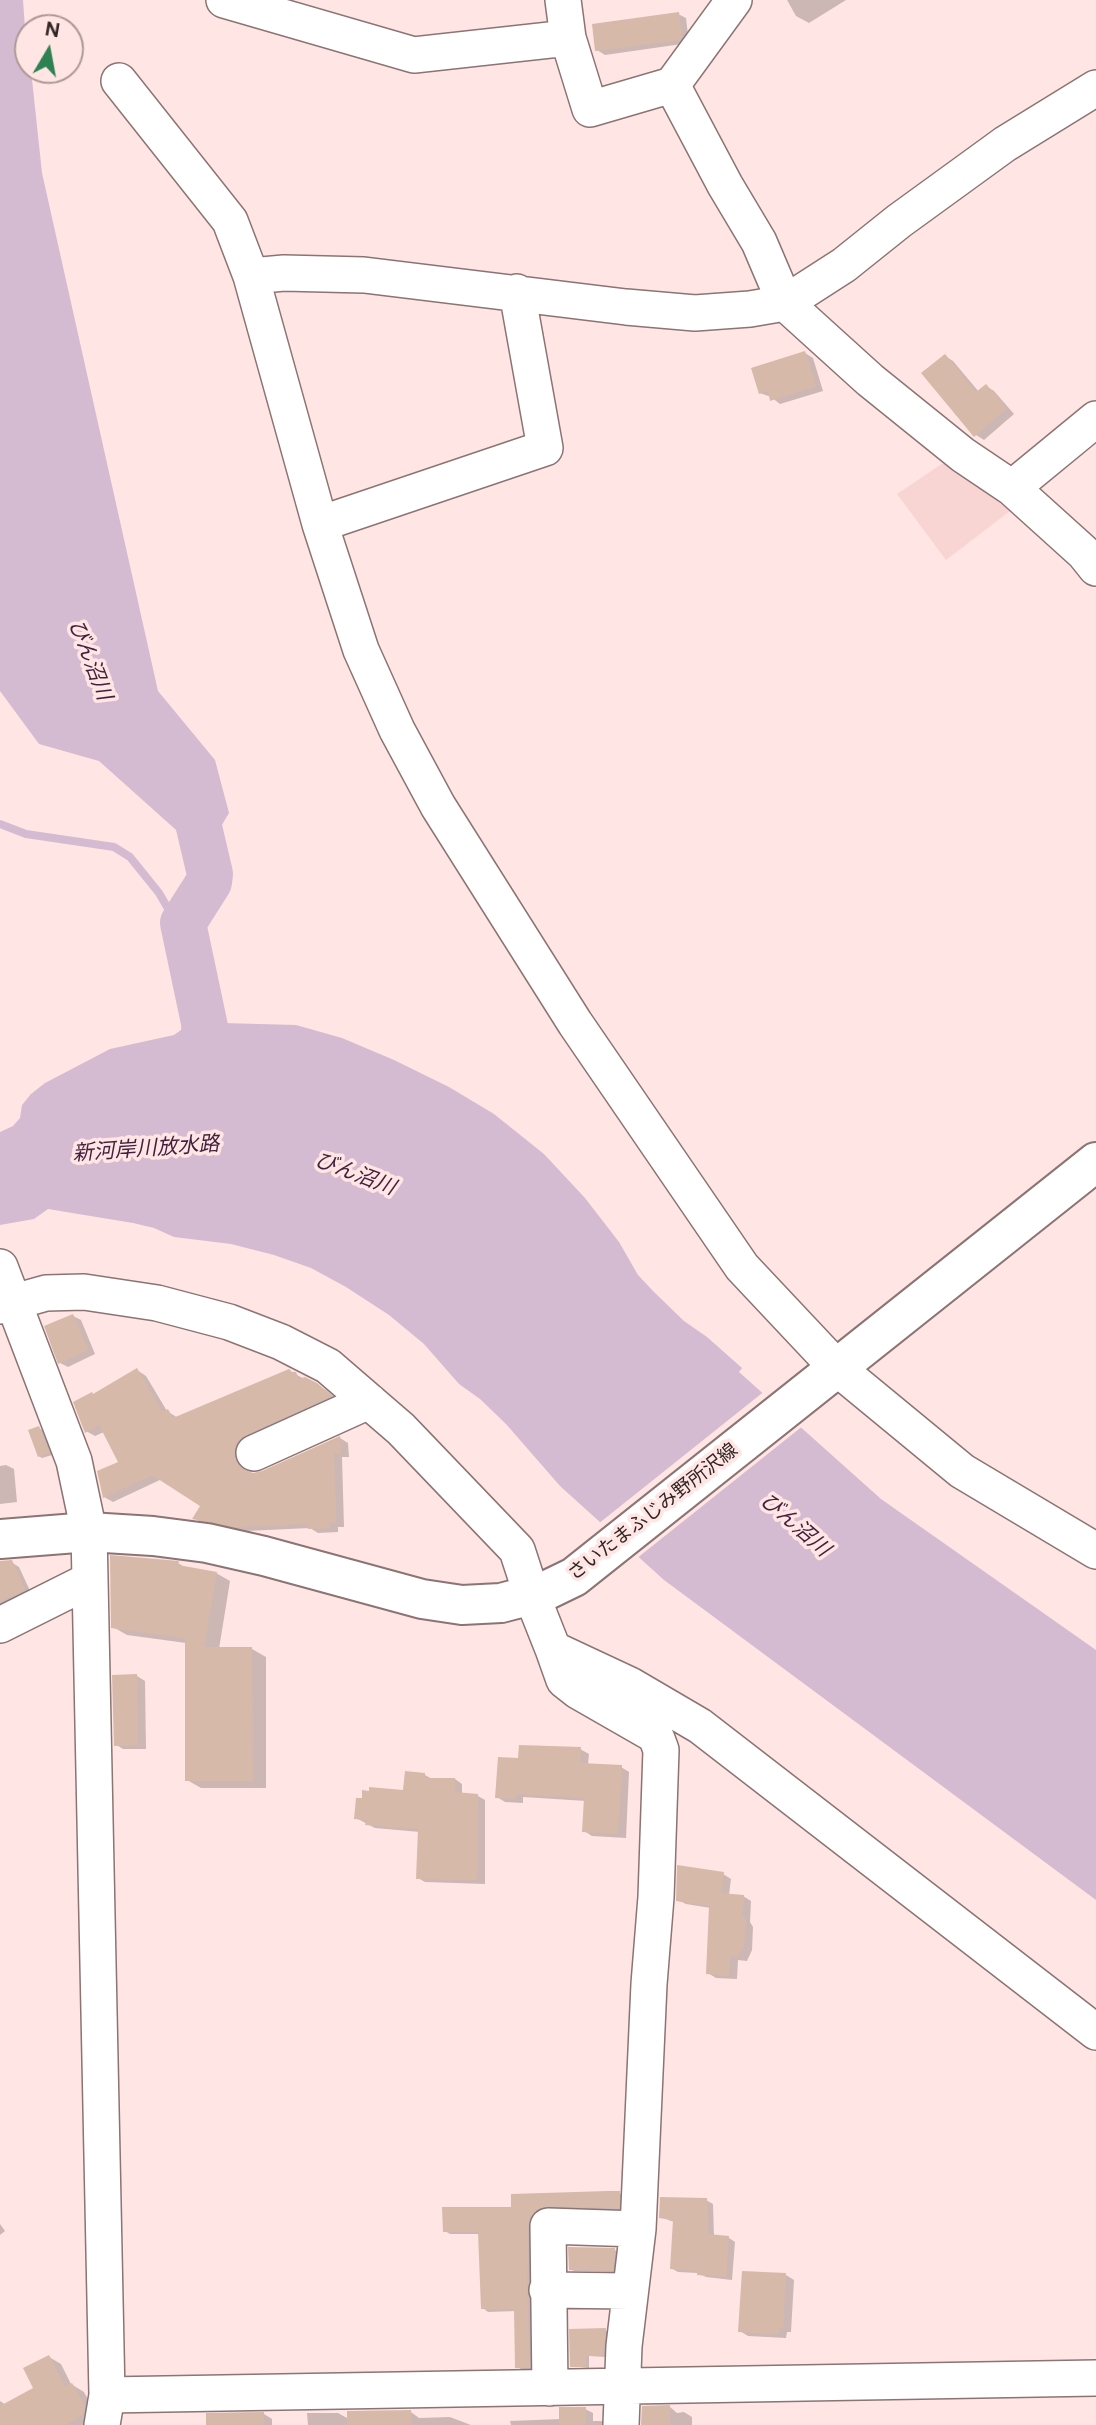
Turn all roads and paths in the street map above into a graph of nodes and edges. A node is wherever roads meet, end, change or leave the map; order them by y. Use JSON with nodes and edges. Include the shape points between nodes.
{"nodes":[{"id":1,"x":224,"y":0,"type":"edge"},
{"id":2,"x":734,"y":0,"type":"edge"},
{"id":3,"x":573,"y":1,"type":"edge"},
{"id":4,"x":568,"y":38,"type":"junction"},
{"id":5,"x":119,"y":81,"type":"dead end"},
{"id":6,"x":672,"y":85,"type":"junction"},
{"id":7,"x":1096,"y":88,"type":"edge"},
{"id":8,"x":251,"y":276,"type":"junction"},
{"id":9,"x":517,"y":292,"type":"junction"},
{"id":10,"x":785,"y":303,"type":"junction"},
{"id":11,"x":1096,"y":419,"type":"edge"},
{"id":12,"x":1012,"y":488,"type":"junction"},
{"id":13,"x":320,"y":524,"type":"junction"},
{"id":14,"x":1096,"y":568,"type":"edge"},
{"id":15,"x":1096,"y":1162,"type":"edge"},
{"id":16,"x":3,"y":1286,"type":"edge"},
{"id":17,"x":832,"y":1371,"type":"junction"},
{"id":18,"x":369,"y":1401,"type":"junction"},
{"id":19,"x":254,"y":1453,"type":"dead end"},
{"id":20,"x":89,"y":1532,"type":"junction"},
{"id":21,"x":0,"y":1539,"type":"edge"},
{"id":22,"x":1093,"y":1540,"type":"edge"},
{"id":23,"x":88,"y":1581,"type":"junction"},
{"id":24,"x":531,"y":1596,"type":"junction"},
{"id":25,"x":0,"y":1625,"type":"edge"},
{"id":26,"x":553,"y":1649,"type":"junction"},
{"id":27,"x":1096,"y":2032,"type":"edge"},
{"id":28,"x":639,"y":2228,"type":"junction"},
{"id":29,"x":547,"y":2290,"type":"junction"},
{"id":30,"x":629,"y":2291,"type":"junction"},
{"id":31,"x":1096,"y":2378,"type":"edge"},
{"id":32,"x":550,"y":2388,"type":"junction"},
{"id":33,"x":621,"y":2388,"type":"junction"},
{"id":34,"x":105,"y":2410,"type":"edge"},
{"id":35,"x":621,"y":2425,"type":"edge"}],
"edges":[{"from":1,"to":4,"type":"street","via":[[414,55]]},
{"from":2,"to":6,"type":"street"},
{"from":3,"to":4,"type":"street"},
{"from":4,"to":6,"type":"street","via":[[590,109]]},
{"from":5,"to":8,"type":"street","via":[[230,221]]},
{"from":6,"to":10,"type":"street","via":[[759,242]]},
{"from":7,"to":10,"type":"street","via":[[1005,144],[844,265]]},
{"from":8,"to":9,"type":"street","via":[[364,275]]},
{"from":8,"to":13,"type":"street"},
{"from":9,"to":10,"type":"street","via":[[695,313]]},
{"from":9,"to":13,"type":"street","via":[[545,448]]},
{"from":10,"to":12,"type":"street","via":[[870,380]]},
{"from":11,"to":12,"type":"street"},
{"from":12,"to":14,"type":"street"},
{"from":13,"to":17,"type":"street","via":[[361,650],[438,806],[575,1023],[742,1267]]},
{"from":15,"to":17,"type":"main road","name":"さいたまふじみ野所沢線"},
{"from":16,"to":18,"type":"street","via":[[157,1303],[229,1322],[328,1366]]},
{"from":16,"to":20,"type":"street","via":[[74,1461]]},
{"from":17,"to":22,"type":"street","via":[[962,1471]]},
{"from":17,"to":24,"type":"main road","name":"さいたまふじみ野所沢線","via":[[574,1577]]},
{"from":18,"to":19,"type":"street"},
{"from":18,"to":24,"type":"street","via":[[517,1550]]},
{"from":20,"to":21,"type":"main road","name":"さいたまふじみ野所沢線"},
{"from":20,"to":23,"type":"street"},
{"from":20,"to":24,"type":"main road","name":"さいたまふじみ野所沢線","via":[[207,1543],[445,1603],[483,1605]]},
{"from":23,"to":25,"type":"street"},
{"from":23,"to":34,"type":"street"},
{"from":24,"to":26,"type":"street"},
{"from":26,"to":27,"type":"street","via":[[590,1664],[700,1726]]},
{"from":26,"to":28,"type":"street","via":[[564,1680],[653,1734],[661,1750]]},
{"from":28,"to":29,"type":"street","via":[[548,2226]]},
{"from":28,"to":30,"type":"street"},
{"from":29,"to":30,"type":"street"},
{"from":29,"to":32,"type":"street"},
{"from":30,"to":33,"type":"street"},
{"from":31,"to":33,"type":"street"},
{"from":32,"to":33,"type":"street"},
{"from":32,"to":34,"type":"street"},
{"from":33,"to":35,"type":"street"}]}
